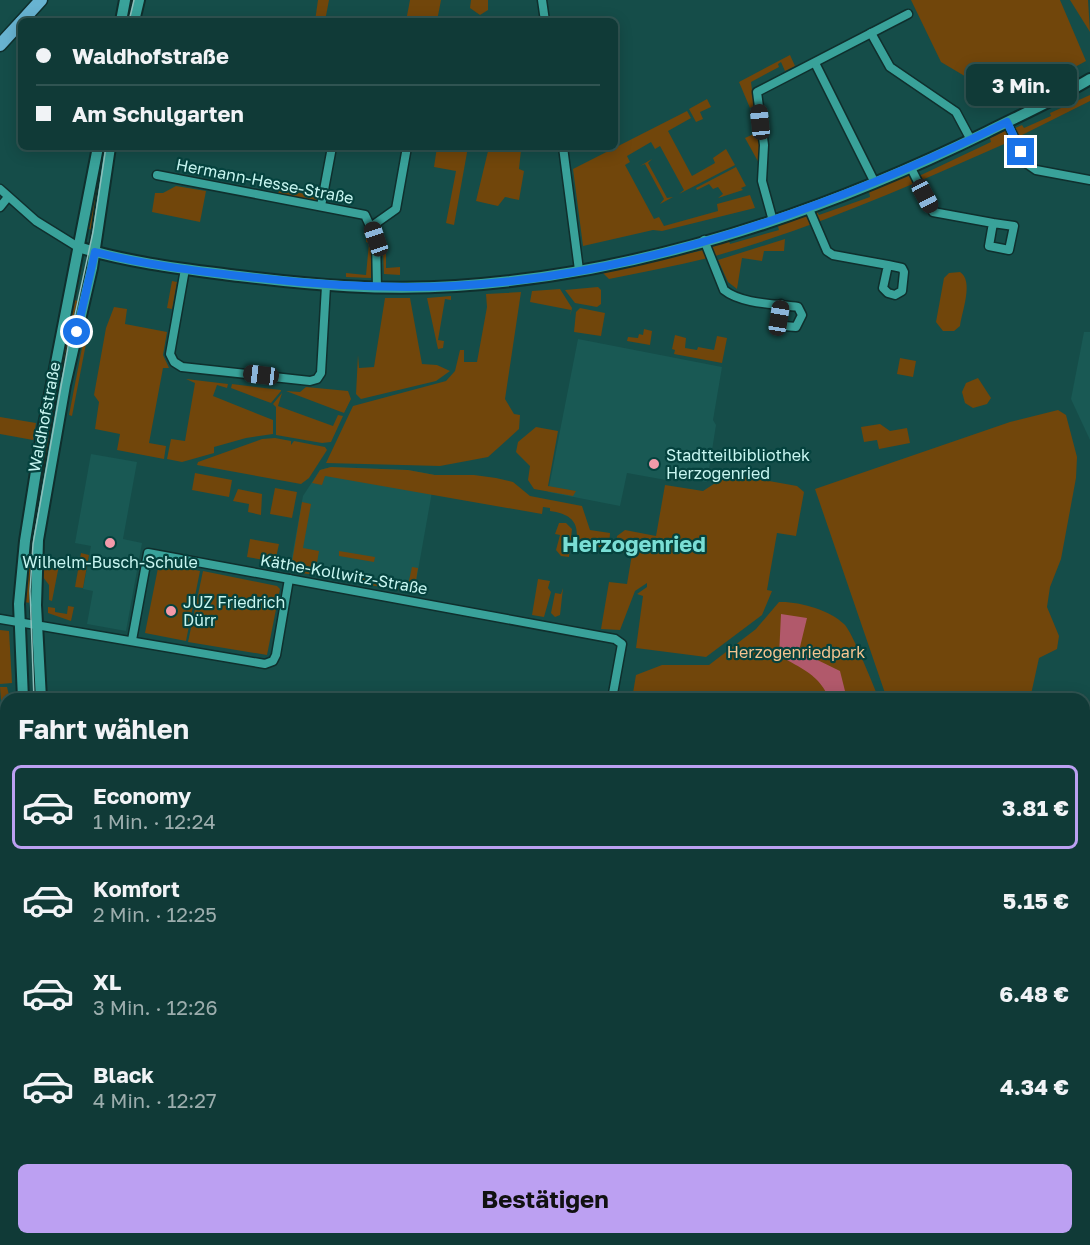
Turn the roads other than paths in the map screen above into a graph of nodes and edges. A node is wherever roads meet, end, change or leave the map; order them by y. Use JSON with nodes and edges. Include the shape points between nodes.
{"nodes":[{"id":1,"x":41,"y":0,"type":"edge"},
{"id":2,"x":542,"y":0,"type":"edge"},
{"id":3,"x":132,"y":1,"type":"edge"},
{"id":4,"x":908,"y":14,"type":"dead end"},
{"id":5,"x":24,"y":18,"type":"edge"},
{"id":6,"x":124,"y":18,"type":"edge"},
{"id":7,"x":134,"y":18,"type":"edge"},
{"id":8,"x":545,"y":18,"type":"edge"},
{"id":9,"x":18,"y":24,"type":"edge"},
{"id":10,"x":871,"y":33,"type":"junction"},
{"id":11,"x":0,"y":45,"type":"edge"},
{"id":12,"x":815,"y":63,"type":"junction"},
{"id":13,"x":1090,"y":79,"type":"edge"},
{"id":14,"x":1090,"y":85,"type":"edge"},
{"id":15,"x":1062,"y":96,"type":"junction"},
{"id":16,"x":1007,"y":122,"type":"junction"},
{"id":17,"x":971,"y":140,"type":"junction"},
{"id":18,"x":97,"y":150,"type":"edge"},
{"id":19,"x":110,"y":150,"type":"edge"},
{"id":20,"x":331,"y":150,"type":"edge"},
{"id":21,"x":406,"y":150,"type":"edge"},
{"id":22,"x":563,"y":150,"type":"edge"},
{"id":23,"x":911,"y":168,"type":"junction"},
{"id":24,"x":157,"y":175,"type":"dead end"},
{"id":25,"x":1090,"y":180,"type":"edge"},
{"id":26,"x":875,"y":183,"type":"junction"},
{"id":27,"x":0,"y":189,"type":"edge"},
{"id":28,"x":8,"y":197,"type":"junction"},
{"id":29,"x":321,"y":206,"type":"junction"},
{"id":30,"x":0,"y":207,"type":"edge"},
{"id":31,"x":808,"y":209,"type":"junction"},
{"id":32,"x":773,"y":220,"type":"junction"},
{"id":33,"x":993,"y":223,"type":"dead end"},
{"id":34,"x":372,"y":226,"type":"junction"},
{"id":35,"x":704,"y":240,"type":"junction"},
{"id":36,"x":78,"y":247,"type":"junction"},
{"id":37,"x":95,"y":252,"type":"junction"},
{"id":38,"x":888,"y":265,"type":"dead end"},
{"id":39,"x":185,"y":269,"type":"junction"},
{"id":40,"x":579,"y":270,"type":"junction"},
{"id":41,"x":326,"y":286,"type":"junction"},
{"id":42,"x":376,"y":288,"type":"junction"},
{"id":43,"x":781,"y":304,"type":"dead end"},
{"id":44,"x":290,"y":579,"type":"junction"},
{"id":45,"x":0,"y":619,"type":"edge"},
{"id":46,"x":19,"y":621,"type":"junction"},
{"id":47,"x":38,"y":623,"type":"junction"},
{"id":48,"x":132,"y":640,"type":"junction"},
{"id":49,"x":23,"y":693,"type":"edge"},
{"id":50,"x":41,"y":693,"type":"edge"},
{"id":51,"x":613,"y":693,"type":"edge"}],
"edges":[{"from":1,"to":5,"type":"main road"},
{"from":2,"to":8,"type":"street"},
{"from":3,"to":6,"type":"street"},
{"from":3,"to":7,"type":"street"},
{"from":4,"to":10,"type":"street"},
{"from":9,"to":11,"type":"main road"},
{"from":10,"to":12,"type":"street"},
{"from":10,"to":17,"type":"street","via":[[890,67],[956,112]]},
{"from":12,"to":26,"type":"street"},
{"from":12,"to":32,"type":"street","via":[[757,92],[764,145],[763,191]]},
{"from":13,"to":15,"type":"street"},
{"from":14,"to":15,"type":"street"},
{"from":15,"to":16,"type":"street"},
{"from":16,"to":17,"type":"street"},
{"from":16,"to":25,"type":"street","via":[[1026,163],[1036,170]]},
{"from":17,"to":23,"type":"street"},
{"from":18,"to":36,"type":"street","name":"Waldhofstraße"},
{"from":19,"to":37,"type":"street","name":"Waldhofstraße"},
{"from":20,"to":29,"type":"street"},
{"from":21,"to":34,"type":"street","via":[[396,209]]},
{"from":22,"to":40,"type":"street"},
{"from":23,"to":26,"type":"street"},
{"from":23,"to":33,"type":"street","via":[[933,212]]},
{"from":24,"to":29,"type":"street","name":"Hermann-Hesse-Straße"},
{"from":26,"to":31,"type":"street"},
{"from":27,"to":28,"type":"street"},
{"from":28,"to":30,"type":"street"},
{"from":28,"to":36,"type":"street","via":[[52,233]]},
{"from":29,"to":34,"type":"street","name":"Hermann-Hesse-Straße","via":[[365,215]]},
{"from":31,"to":32,"type":"street"},
{"from":31,"to":38,"type":"street","via":[[827,251]]},
{"from":32,"to":35,"type":"street"},
{"from":34,"to":42,"type":"street","via":[[376,239]]},
{"from":35,"to":40,"type":"street"},
{"from":35,"to":43,"type":"street","via":[[717,276],[729,294]]},
{"from":36,"to":37,"type":"street"},
{"from":36,"to":46,"type":"street","name":"Waldhofstraße","via":[[25,541]]},
{"from":37,"to":39,"type":"street"},
{"from":37,"to":47,"type":"street","name":"Waldhofstraße","via":[[41,517],[35,569]]},
{"from":39,"to":41,"type":"street"},
{"from":39,"to":41,"type":"street","via":[[170,354],[182,366],[317,379],[321,373]]},
{"from":40,"to":42,"type":"street","via":[[467,285]]},
{"from":41,"to":42,"type":"street"},
{"from":44,"to":48,"type":"street","via":[[273,662],[265,664]]},
{"from":44,"to":48,"type":"street","name":"Käthe-Kollwitz-Straße","via":[[148,553]]},
{"from":44,"to":51,"type":"street","name":"Käthe-Kollwitz-Straße","via":[[620,640]]},
{"from":45,"to":46,"type":"street"},
{"from":46,"to":47,"type":"street"},
{"from":46,"to":49,"type":"street","name":"Waldhofstraße"},
{"from":47,"to":48,"type":"street"},
{"from":47,"to":50,"type":"street","name":"Waldhofstraße"}]}
